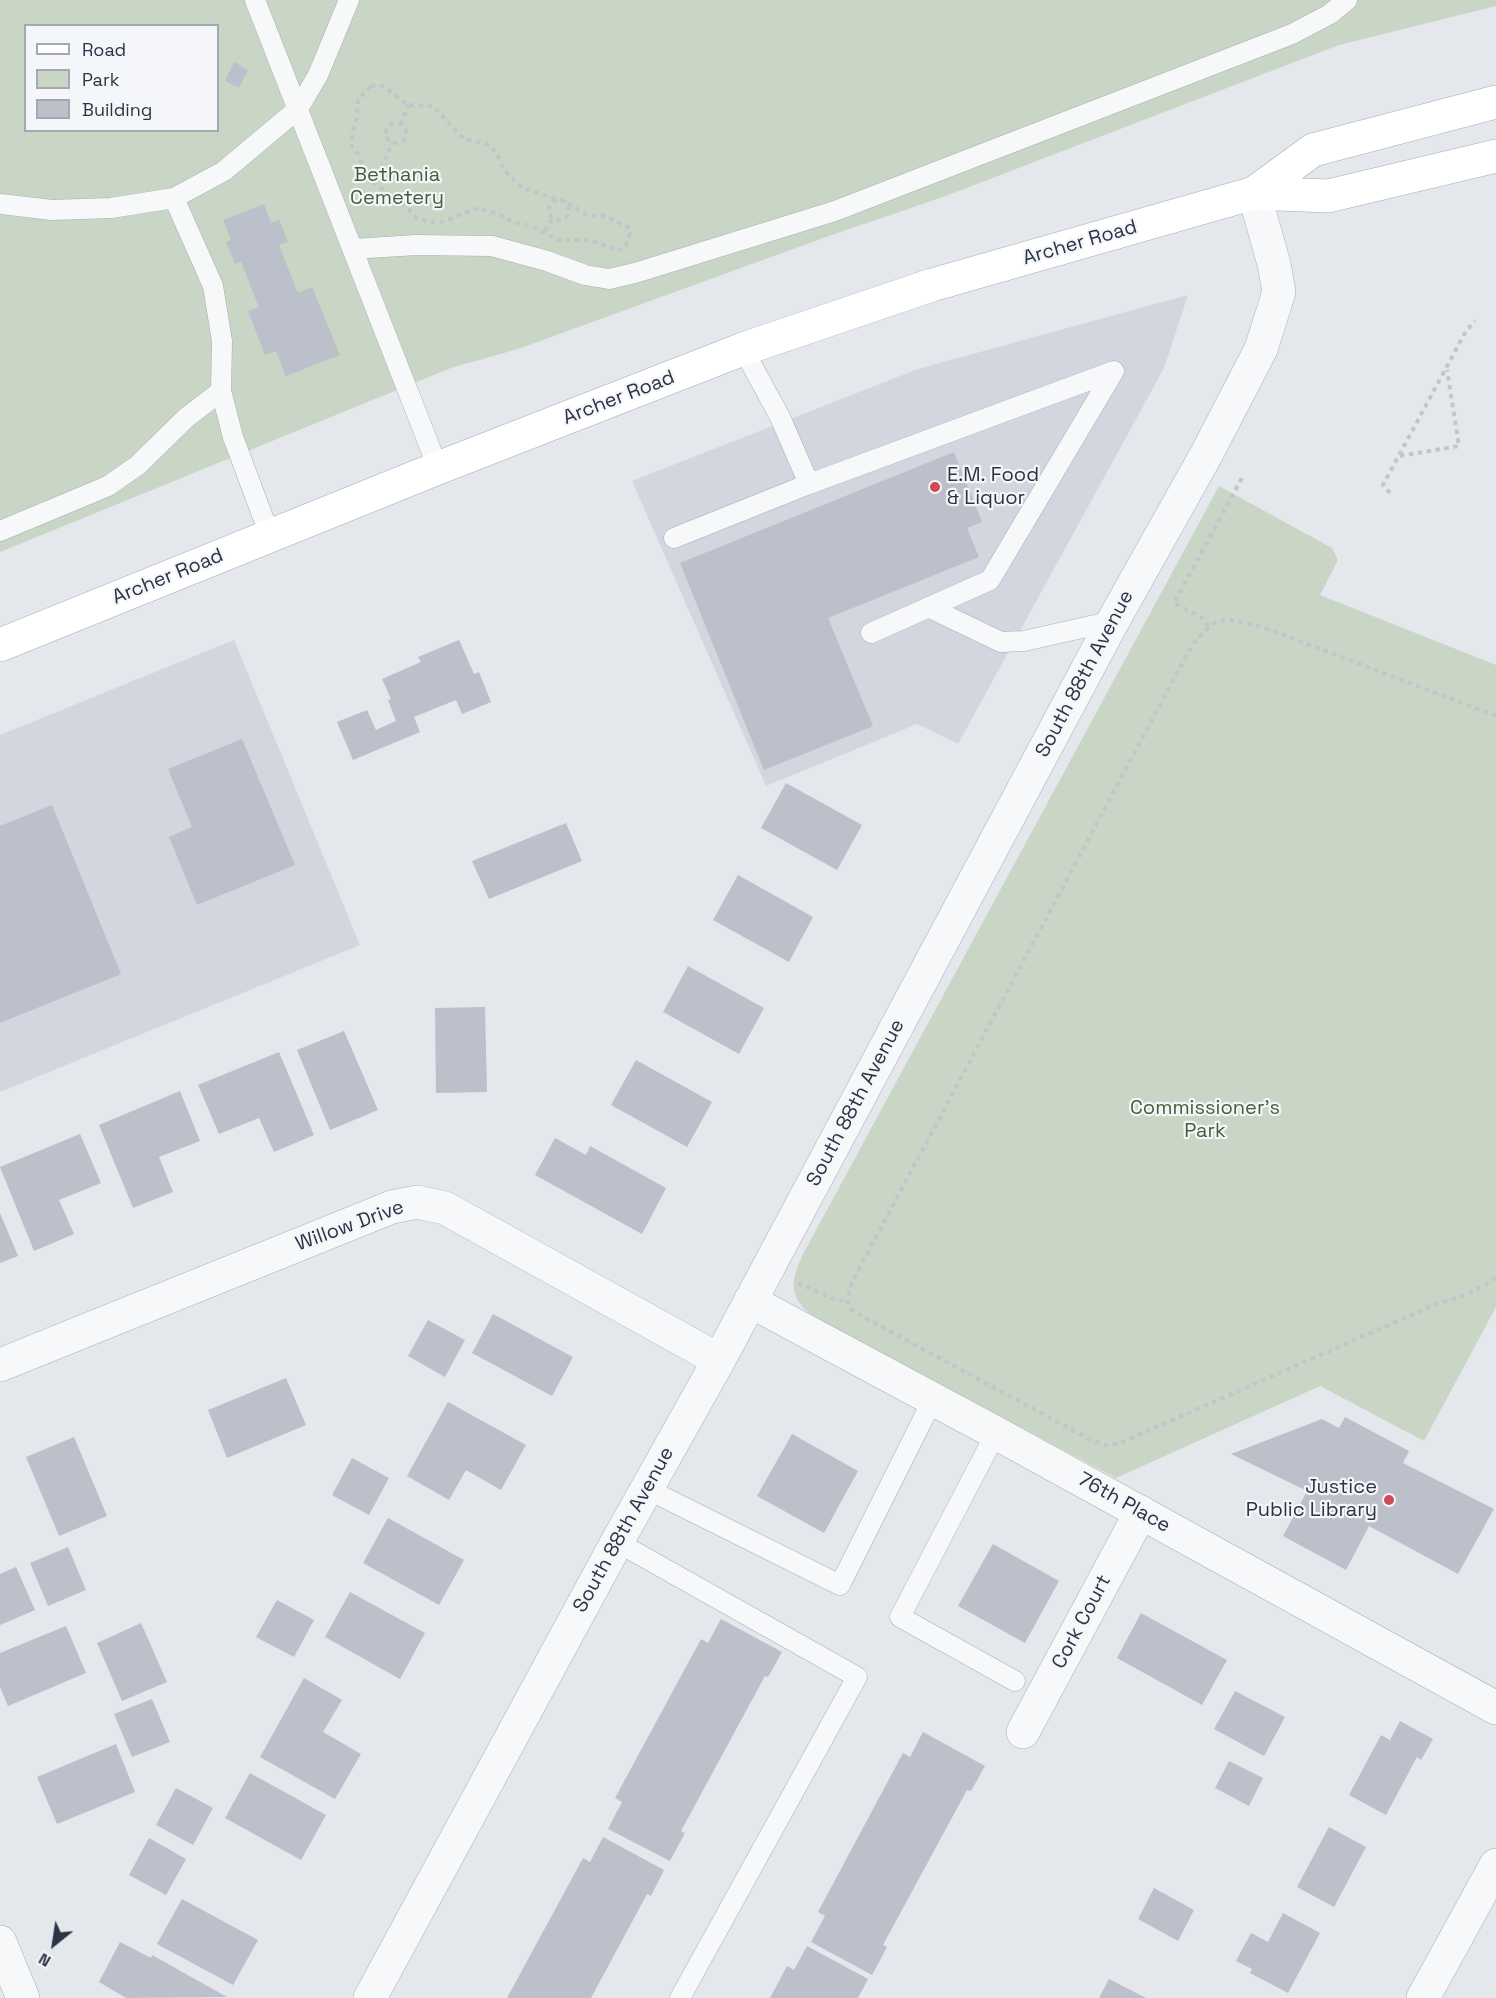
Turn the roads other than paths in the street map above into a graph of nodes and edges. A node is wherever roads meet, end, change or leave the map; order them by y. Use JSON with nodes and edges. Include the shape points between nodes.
{"nodes":[{"id":1,"x":255,"y":0,"type":"edge"},
{"id":2,"x":349,"y":0,"type":"edge"},
{"id":3,"x":1347,"y":0,"type":"edge"},
{"id":4,"x":1496,"y":102,"type":"edge"},
{"id":5,"x":298,"y":109,"type":"junction"},
{"id":6,"x":1496,"y":156,"type":"edge"},
{"id":7,"x":1254,"y":193,"type":"junction"},
{"id":8,"x":174,"y":198,"type":"junction"},
{"id":9,"x":0,"y":204,"type":"edge"},
{"id":10,"x":353,"y":249,"type":"junction"},
{"id":11,"x":743,"y":349,"type":"junction"},
{"id":12,"x":221,"y":392,"type":"junction"},
{"id":13,"x":438,"y":468,"type":"junction"},
{"id":14,"x":808,"y":484,"type":"junction"},
{"id":15,"x":0,"y":531,"type":"edge"},
{"id":16,"x":270,"y":536,"type":"junction"},
{"id":17,"x":674,"y":538,"type":"dead end"},
{"id":18,"x":928,"y":607,"type":"junction"},
{"id":19,"x":1113,"y":621,"type":"junction"},
{"id":20,"x":871,"y":633,"type":"dead end"},
{"id":21,"x":0,"y":645,"type":"edge"},
{"id":22,"x":750,"y":1301,"type":"junction"},
{"id":23,"x":719,"y":1360,"type":"junction"},
{"id":24,"x":0,"y":1365,"type":"edge"},
{"id":25,"x":933,"y":1399,"type":"junction"},
{"id":26,"x":996,"y":1433,"type":"junction"},
{"id":27,"x":647,"y":1489,"type":"junction"},
{"id":28,"x":1141,"y":1512,"type":"junction"},
{"id":29,"x":617,"y":1542,"type":"junction"},
{"id":30,"x":1015,"y":1681,"type":"dead end"},
{"id":31,"x":1496,"y":1708,"type":"edge"},
{"id":32,"x":1023,"y":1732,"type":"dead end"},
{"id":33,"x":1496,"y":1865,"type":"edge"},
{"id":34,"x":0,"y":1942,"type":"edge"},
{"id":35,"x":23,"y":1998,"type":"edge"},
{"id":36,"x":370,"y":1998,"type":"edge"},
{"id":37,"x":680,"y":1998,"type":"edge"},
{"id":38,"x":1423,"y":1998,"type":"edge"}],
"edges":[{"from":1,"to":5,"type":"lane"},
{"from":2,"to":5,"type":"lane","via":[[318,75]]},
{"from":3,"to":10,"type":"lane","via":[[1292,34],[846,206],[635,273],[609,279],[492,246]]},
{"from":4,"to":7,"type":"main road","name":"Archer Road","via":[[1313,150]]},
{"from":5,"to":8,"type":"lane","via":[[224,171]]},
{"from":5,"to":10,"type":"lane"},
{"from":6,"to":7,"type":"main road","name":"Archer Road","via":[[1328,196]]},
{"from":7,"to":11,"type":"main road","name":"Archer Road","via":[[932,285]]},
{"from":7,"to":19,"type":"street","name":"South 88th Avenue","via":[[1279,292],[1262,349]]},
{"from":8,"to":9,"type":"lane","via":[[111,208],[52,210]]},
{"from":8,"to":12,"type":"lane","via":[[213,286],[222,341]]},
{"from":10,"to":13,"type":"lane"},
{"from":11,"to":13,"type":"main road","name":"Archer Road"},
{"from":11,"to":14,"type":"lane","via":[[780,417]]},
{"from":12,"to":15,"type":"lane","via":[[186,418],[138,465],[108,486]]},
{"from":12,"to":16,"type":"lane","via":[[233,437]]},
{"from":13,"to":16,"type":"main road","name":"Archer Road"},
{"from":14,"to":17,"type":"lane"},
{"from":14,"to":18,"type":"lane","via":[[1114,371],[990,580]]},
{"from":16,"to":21,"type":"main road","name":"Archer Road"},
{"from":18,"to":19,"type":"lane","via":[[1001,642],[1024,641]]},
{"from":18,"to":20,"type":"lane"},
{"from":19,"to":22,"type":"street","name":"South 88th Avenue"},
{"from":22,"to":23,"type":"street","name":"South 88th Avenue"},
{"from":22,"to":25,"type":"street","name":"76th Place"},
{"from":23,"to":24,"type":"street","name":"Willow Drive","via":[[445,1208],[417,1202],[392,1207]]},
{"from":23,"to":27,"type":"street","name":"South 88th Avenue"},
{"from":25,"to":26,"type":"street","name":"76th Place"},
{"from":25,"to":27,"type":"lane","via":[[840,1585]]},
{"from":26,"to":28,"type":"street","name":"76th Place"},
{"from":26,"to":30,"type":"lane","via":[[900,1617]]},
{"from":27,"to":29,"type":"street","name":"South 88th Avenue"},
{"from":28,"to":31,"type":"street","name":"76th Place"},
{"from":28,"to":32,"type":"street","name":"Cork Court"},
{"from":29,"to":36,"type":"street","name":"South 88th Avenue"},
{"from":29,"to":37,"type":"lane","via":[[857,1677]]},
{"from":33,"to":38,"type":"street"},
{"from":34,"to":35,"type":"street"}]}
